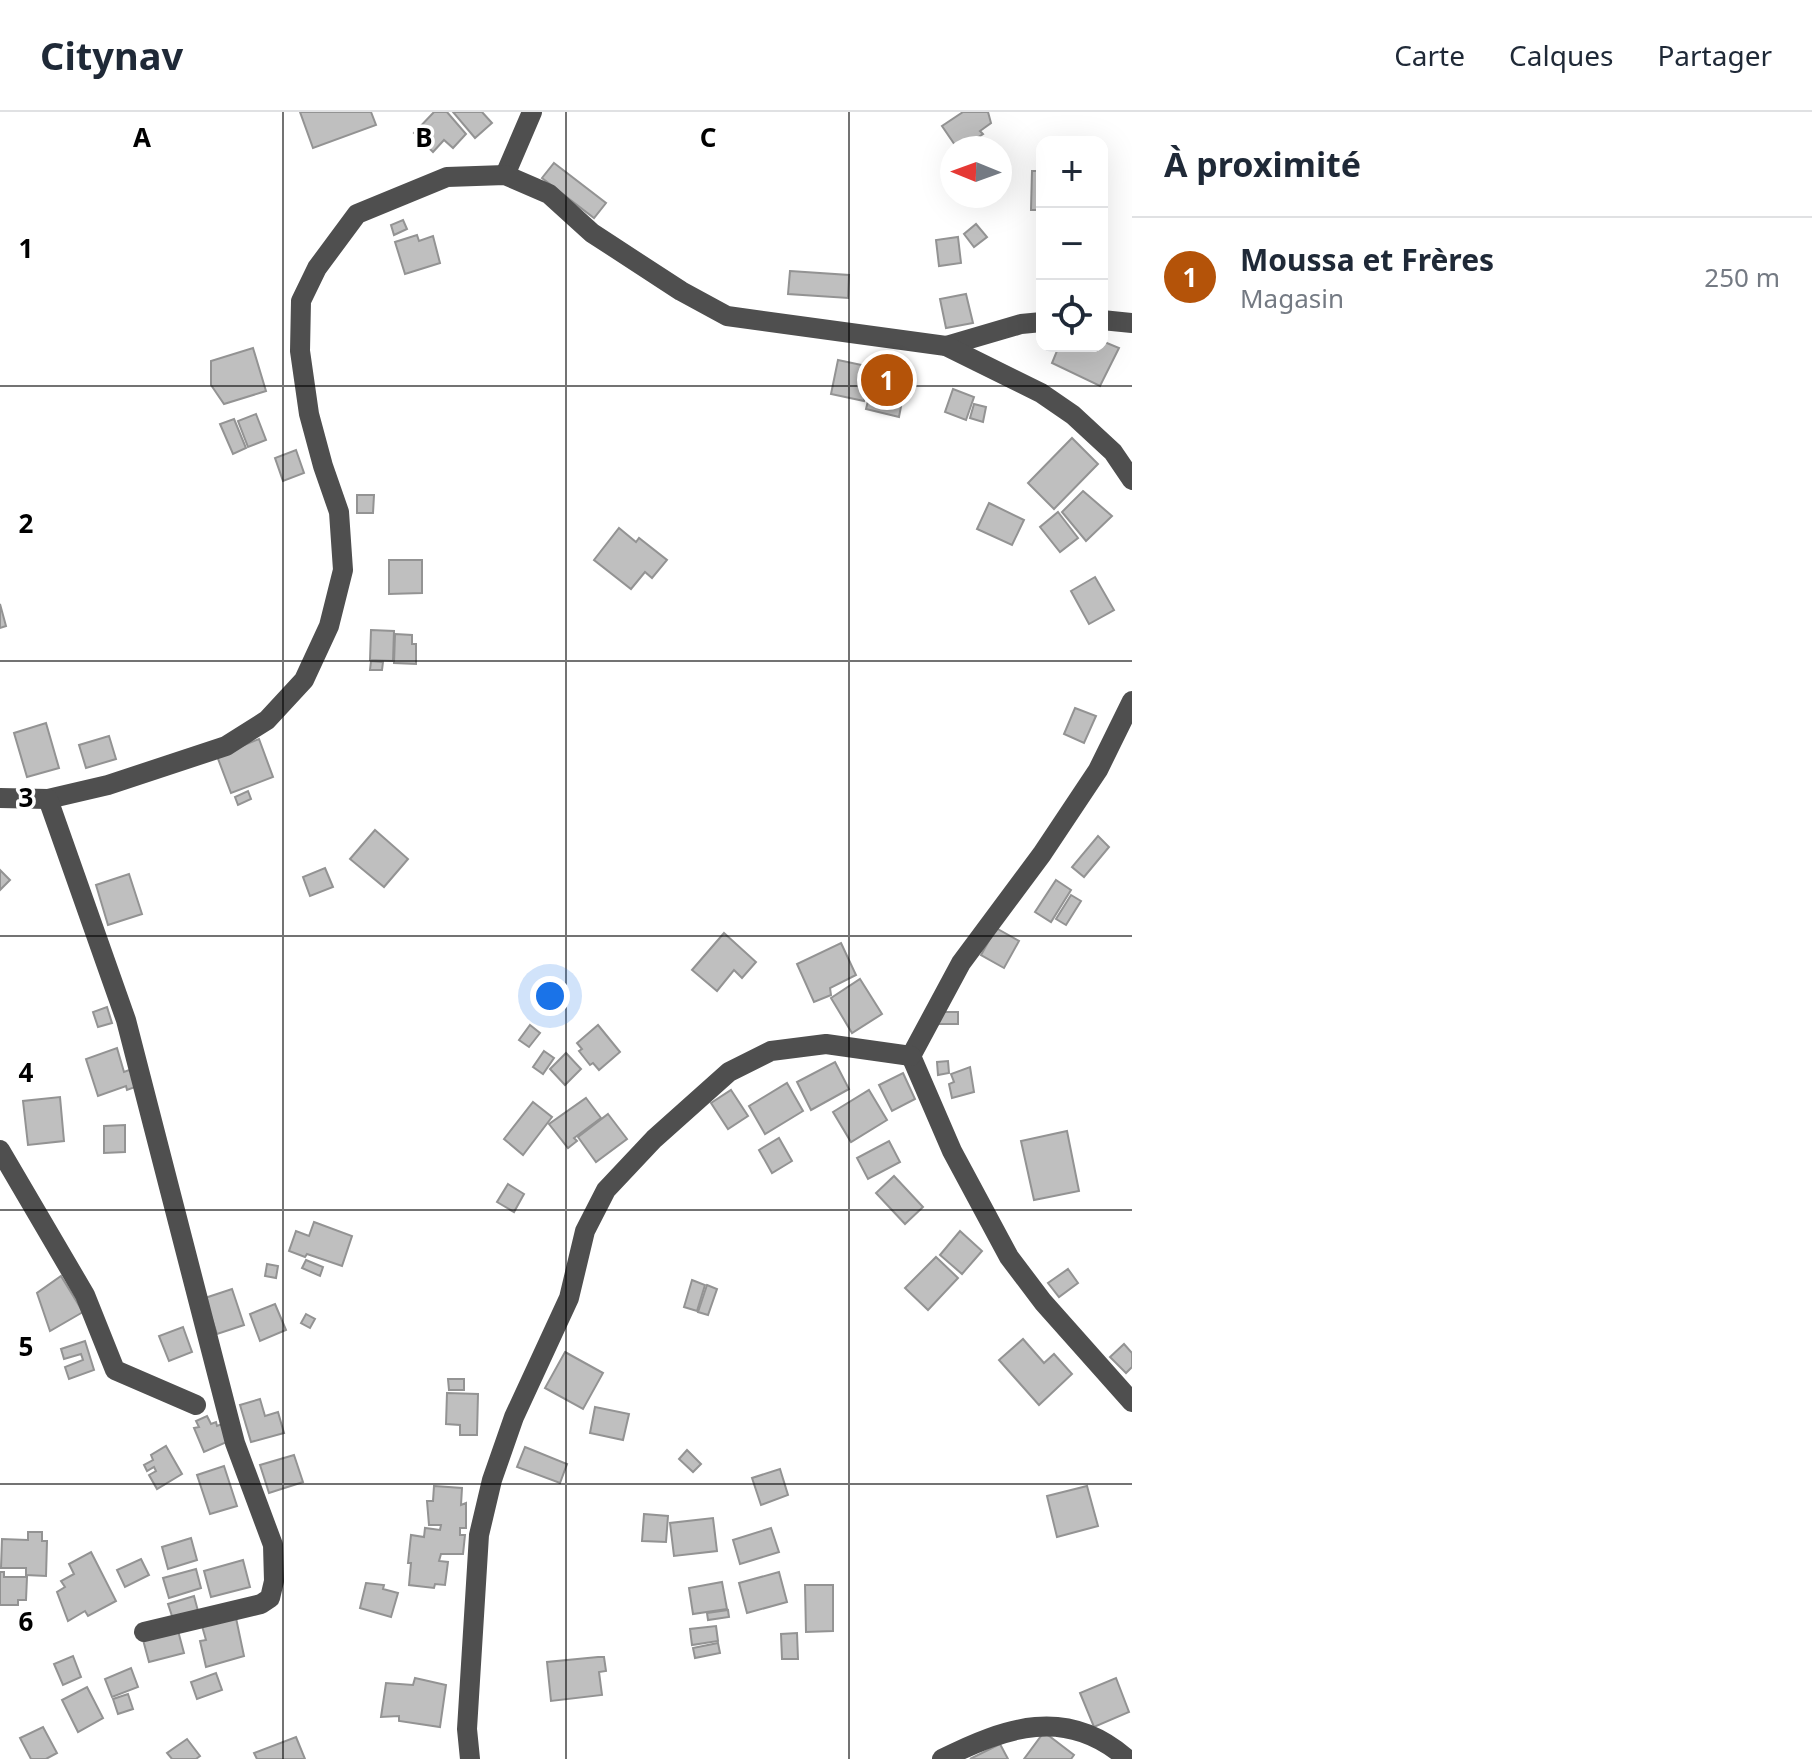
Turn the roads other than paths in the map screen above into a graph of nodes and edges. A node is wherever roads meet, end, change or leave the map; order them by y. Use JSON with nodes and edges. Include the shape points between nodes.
{"nodes":[{"id":1,"x":532,"y":112,"type":"edge"},
{"id":2,"x":505,"y":175,"type":"junction"},
{"id":3,"x":1108,"y":321,"type":"edge"},
{"id":4,"x":1036,"y":323,"type":"edge"},
{"id":5,"x":1132,"y":323,"type":"edge"},
{"id":6,"x":946,"y":346,"type":"junction"},
{"id":7,"x":1132,"y":480,"type":"edge"},
{"id":8,"x":1132,"y":701,"type":"edge"},
{"id":9,"x":0,"y":798,"type":"edge"},
{"id":10,"x":48,"y":799,"type":"junction"},
{"id":11,"x":911,"y":1056,"type":"junction"},
{"id":12,"x":0,"y":1150,"type":"edge"},
{"id":13,"x":1132,"y":1402,"type":"edge"},
{"id":14,"x":196,"y":1405,"type":"dead end"},
{"id":15,"x":144,"y":1632,"type":"dead end"},
{"id":16,"x":1128,"y":1756,"type":"edge"},
{"id":17,"x":470,"y":1759,"type":"edge"},
{"id":18,"x":942,"y":1759,"type":"edge"}],
"edges":[{"from":1,"to":2,"type":"street"},
{"from":2,"to":6,"type":"street","via":[[549,194],[592,233],[727,316]]},
{"from":2,"to":10,"type":"street","via":[[447,177],[357,214],[317,268],[301,301],[300,351],[309,414],[339,512],[343,570],[329,626],[304,680],[267,720],[226,746]]},
{"from":3,"to":5,"type":"street"},
{"from":4,"to":6,"type":"street"},
{"from":6,"to":7,"type":"street","via":[[1041,393],[1073,415],[1113,452]]},
{"from":8,"to":11,"type":"street","via":[[1098,770],[961,963]]},
{"from":9,"to":10,"type":"street"},
{"from":10,"to":15,"type":"street","via":[[126,1020],[235,1443],[273,1545],[270,1598]]},
{"from":11,"to":13,"type":"street","via":[[952,1151],[1009,1257]]},
{"from":11,"to":17,"type":"street","via":[[826,1044],[771,1051],[729,1072],[606,1190],[585,1231],[569,1298],[514,1417],[485,1507],[467,1729]]},
{"from":12,"to":14,"type":"street","via":[[85,1295],[115,1370]]},
{"from":16,"to":18,"type":"street","via":[[1107,1741],[1048,1724],[999,1735]]}]}
